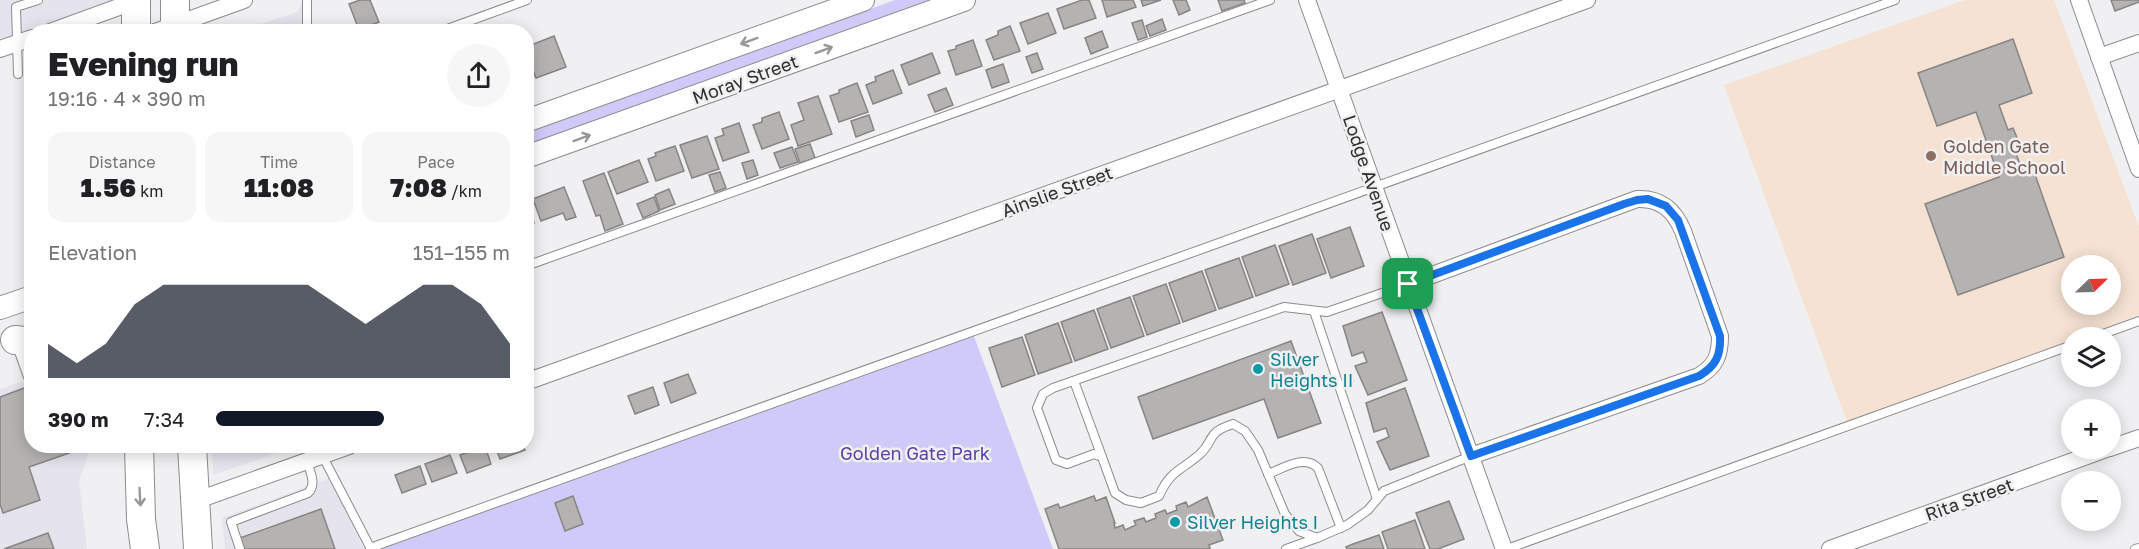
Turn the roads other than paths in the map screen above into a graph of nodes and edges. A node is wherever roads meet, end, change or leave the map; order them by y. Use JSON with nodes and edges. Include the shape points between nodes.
{"nodes":[{"id":1,"x":38,"y":0,"type":"edge"},
{"id":2,"x":137,"y":0,"type":"edge"},
{"id":3,"x":244,"y":0,"type":"edge"},
{"id":4,"x":307,"y":0,"type":"edge"},
{"id":5,"x":527,"y":0,"type":"edge"},
{"id":6,"x":863,"y":0,"type":"edge"},
{"id":7,"x":964,"y":0,"type":"edge"},
{"id":8,"x":1270,"y":0,"type":"edge"},
{"id":9,"x":1307,"y":0,"type":"edge"},
{"id":10,"x":1587,"y":0,"type":"edge"},
{"id":11,"x":1895,"y":0,"type":"edge"},
{"id":12,"x":2079,"y":0,"type":"edge"},
{"id":13,"x":16,"y":3,"type":"edge"},
{"id":14,"x":170,"y":22,"type":"edge"},
{"id":15,"x":72,"y":24,"type":"edge"},
{"id":16,"x":136,"y":24,"type":"edge"},
{"id":17,"x":307,"y":24,"type":"edge"},
{"id":18,"x":461,"y":24,"type":"edge"},
{"id":19,"x":24,"y":41,"type":"edge"},
{"id":20,"x":2139,"y":43,"type":"edge"},
{"id":21,"x":0,"y":49,"type":"edge"},
{"id":22,"x":2099,"y":57,"type":"junction"},
{"id":23,"x":18,"y":74,"type":"dead end"},
{"id":24,"x":1339,"y":89,"type":"junction"},
{"id":25,"x":534,"y":118,"type":"edge"},
{"id":26,"x":534,"y":154,"type":"edge"},
{"id":27,"x":2139,"y":169,"type":"edge"},
{"id":28,"x":1374,"y":187,"type":"junction"},
{"id":29,"x":534,"y":263,"type":"edge"},
{"id":30,"x":1408,"y":284,"type":"junction"},
{"id":31,"x":24,"y":300,"type":"edge"},
{"id":32,"x":0,"y":308,"type":"edge"},
{"id":33,"x":1314,"y":311,"type":"junction"},
{"id":34,"x":2139,"y":321,"type":"edge"},
{"id":35,"x":2121,"y":328,"type":"edge"},
{"id":36,"x":20,"y":340,"type":"edge"},
{"id":37,"x":2061,"y":349,"type":"edge"},
{"id":38,"x":24,"y":358,"type":"edge"},
{"id":39,"x":534,"y":379,"type":"edge"},
{"id":40,"x":1074,"y":381,"type":"junction"},
{"id":41,"x":2139,"y":438,"type":"edge"},
{"id":42,"x":2121,"y":444,"type":"edge"},
{"id":43,"x":139,"y":453,"type":"edge"},
{"id":44,"x":192,"y":453,"type":"edge"},
{"id":45,"x":329,"y":453,"type":"edge"},
{"id":46,"x":1471,"y":456,"type":"junction"},
{"id":47,"x":1102,"y":457,"type":"junction"},
{"id":48,"x":315,"y":458,"type":"junction"},
{"id":49,"x":2080,"y":459,"type":"edge"},
{"id":50,"x":1268,"y":474,"type":"junction"},
{"id":51,"x":1377,"y":499,"type":"junction"},
{"id":52,"x":195,"y":501,"type":"junction"},
{"id":53,"x":1341,"y":528,"type":"junction"},
{"id":54,"x":1317,"y":538,"type":"junction"},
{"id":55,"x":145,"y":549,"type":"edge"},
{"id":56,"x":198,"y":549,"type":"edge"},
{"id":57,"x":240,"y":549,"type":"edge"},
{"id":58,"x":371,"y":549,"type":"edge"},
{"id":59,"x":1287,"y":549,"type":"edge"},
{"id":60,"x":1505,"y":549,"type":"edge"},
{"id":61,"x":1830,"y":549,"type":"edge"}],
"edges":[{"from":1,"to":13,"type":"lane"},
{"from":2,"to":15,"type":"street"},
{"from":2,"to":16,"type":"highway"},
{"from":3,"to":14,"type":"street"},
{"from":4,"to":17,"type":"lane"},
{"from":5,"to":18,"type":"lane"},
{"from":6,"to":25,"type":"main road","name":"Moray Street","one_way":true},
{"from":26,"to":7,"type":"main road","name":"Moray Street","one_way":true},
{"from":8,"to":29,"type":"lane"},
{"from":9,"to":24,"type":"street","name":"Lodge Avenue"},
{"from":10,"to":24,"type":"street","name":"Ainslie Street"},
{"from":11,"to":28,"type":"lane"},
{"from":12,"to":22,"type":"street"},
{"from":13,"to":19,"type":"lane"},
{"from":19,"to":21,"type":"street"},
{"from":19,"to":23,"type":"lane"},
{"from":20,"to":22,"type":"street"},
{"from":22,"to":27,"type":"street"},
{"from":24,"to":28,"type":"street","name":"Lodge Avenue"},
{"from":24,"to":39,"type":"street","name":"Ainslie Street"},
{"from":28,"to":30,"type":"street","name":"Lodge Avenue"},
{"from":28,"to":58,"type":"lane"},
{"from":30,"to":33,"type":"lane","via":[[1327,312]]},
{"from":30,"to":46,"type":"street","name":"Lodge Avenue"},
{"from":30,"to":46,"type":"street","via":[[1637,200],[1653,201],[1673,212],[1695,265],[1720,336],[1717,362],[1710,370]]},
{"from":31,"to":32,"type":"main road"},
{"from":33,"to":40,"type":"lane","via":[[1284,307]]},
{"from":33,"to":51,"type":"lane"},
{"from":34,"to":35,"type":"lane"},
{"from":36,"to":38,"type":"lane"},
{"from":37,"to":60,"type":"lane"},
{"from":40,"to":47,"type":"lane"},
{"from":40,"to":47,"type":"lane","via":[[1042,394],[1037,408],[1052,450],[1056,460],[1067,464],[1094,454]]},
{"from":41,"to":42,"type":"street","name":"Rita Street"},
{"from":43,"to":55,"type":"highway","one_way":true},
{"from":44,"to":52,"type":"highway"},
{"from":45,"to":48,"type":"street"},
{"from":46,"to":51,"type":"lane","via":[[1400,483]]},
{"from":46,"to":60,"type":"street","name":"Lodge Avenue"},
{"from":47,"to":50,"type":"lane","via":[[1115,493],[1141,503],[1159,496],[1166,480],[1201,453],[1210,437],[1233,424],[1245,431]]},
{"from":48,"to":52,"type":"street"},
{"from":48,"to":57,"type":"lane","via":[[312,489],[308,493],[231,522]]},
{"from":48,"to":58,"type":"lane"},
{"from":49,"to":61,"type":"street","name":"Rita Street"},
{"from":50,"to":53,"type":"lane","via":[[1304,461],[1312,462],[1318,468]]},
{"from":50,"to":54,"type":"lane","via":[[1285,514],[1299,531]]},
{"from":51,"to":53,"type":"lane"},
{"from":52,"to":56,"type":"highway"},
{"from":53,"to":54,"type":"lane"},
{"from":54,"to":59,"type":"lane"}]}
